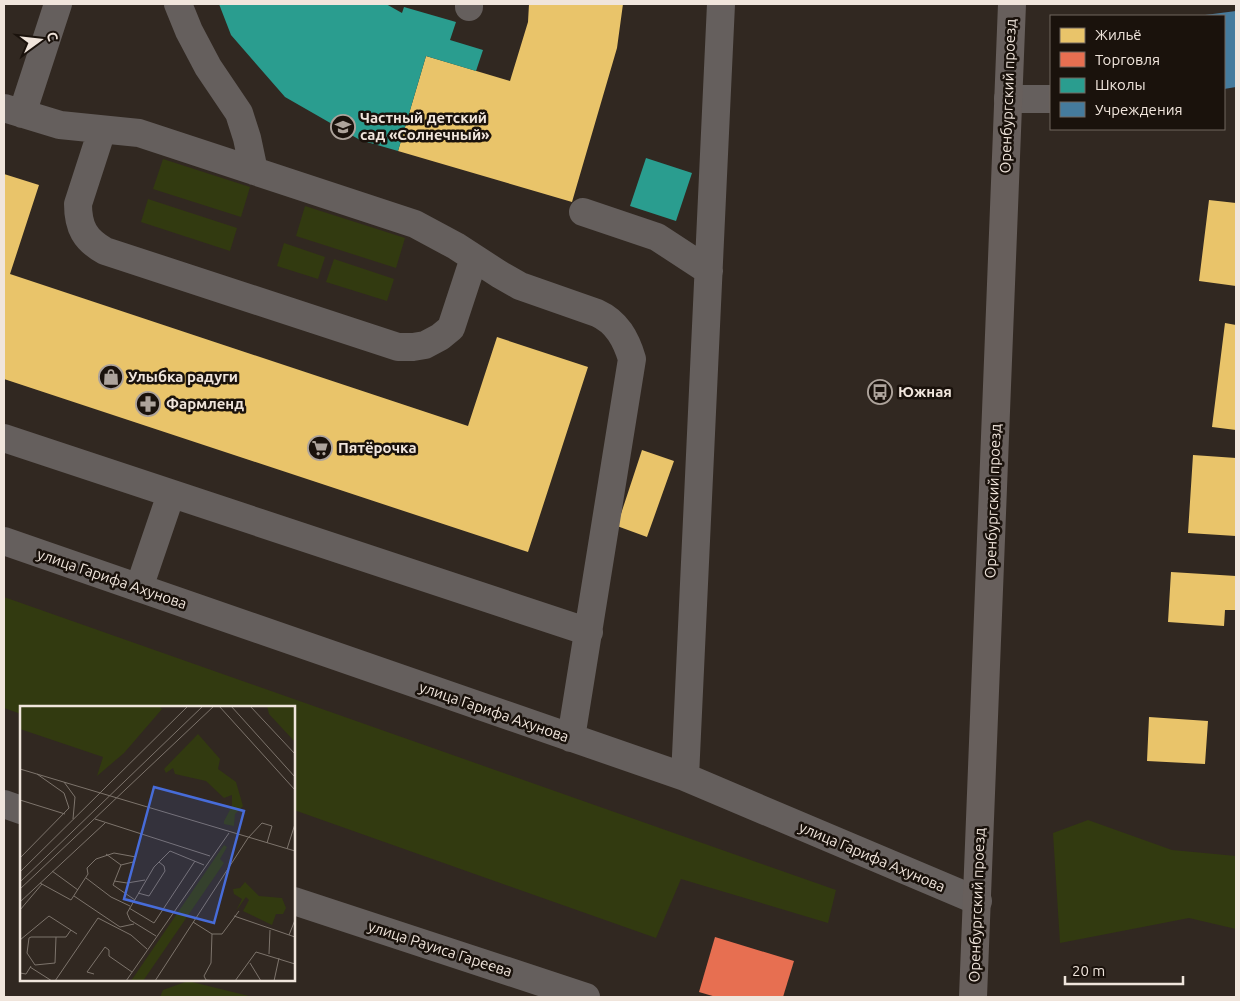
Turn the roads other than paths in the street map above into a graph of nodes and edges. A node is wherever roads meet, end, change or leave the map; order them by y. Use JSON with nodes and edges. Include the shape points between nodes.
{"nodes":[{"id":1,"x":58,"y":4,"type":"edge"},
{"id":2,"x":178,"y":4,"type":"edge"},
{"id":3,"x":721,"y":4,"type":"edge"},
{"id":4,"x":1012,"y":4,"type":"edge"},
{"id":5,"x":1008,"y":98,"type":"junction"},
{"id":6,"x":1050,"y":99,"type":"edge"},
{"id":7,"x":13,"y":111,"type":"edge"},
{"id":8,"x":102,"y":130,"type":"junction"},
{"id":9,"x":254,"y":171,"type":"junction"},
{"id":10,"x":583,"y":212,"type":"dead end"},
{"id":11,"x":474,"y":258,"type":"junction"},
{"id":12,"x":709,"y":271,"type":"junction"},
{"id":13,"x":4,"y":438,"type":"edge"},
{"id":14,"x":170,"y":494,"type":"junction"},
{"id":15,"x":4,"y":541,"type":"edge"},
{"id":16,"x":140,"y":588,"type":"junction"},
{"id":17,"x":588,"y":632,"type":"junction"},
{"id":18,"x":571,"y":738,"type":"junction"},
{"id":19,"x":685,"y":777,"type":"junction"},
{"id":20,"x":4,"y":804,"type":"edge"},
{"id":21,"x":20,"y":810,"type":"edge"},
{"id":22,"x":295,"y":900,"type":"edge"},
{"id":23,"x":978,"y":901,"type":"junction"},
{"id":24,"x":586,"y":997,"type":"edge"},
{"id":25,"x":973,"y":997,"type":"edge"}],
"edges":[{"from":1,"to":7,"type":"street"},
{"from":2,"to":9,"type":"street","via":[[208,67],[239,113]]},
{"from":3,"to":12,"type":"street"},
{"from":4,"to":5,"type":"main road","name":"Оренбургский проезд"},
{"from":5,"to":6,"type":"street"},
{"from":5,"to":23,"type":"main road","name":"Оренбургский проезд"},
{"from":7,"to":8,"type":"street","via":[[60,126]]},
{"from":8,"to":9,"type":"street","via":[[139,133]]},
{"from":8,"to":11,"type":"street","via":[[78,204],[78,216],[88,239],[105,252],[398,347],[425,344],[451,328]]},
{"from":9,"to":11,"type":"street","via":[[415,224]]},
{"from":10,"to":12,"type":"street","via":[[657,237]]},
{"from":11,"to":17,"type":"street","via":[[520,286],[605,316],[617,327],[632,359]]},
{"from":12,"to":19,"type":"street"},
{"from":13,"to":14,"type":"street"},
{"from":14,"to":16,"type":"street"},
{"from":14,"to":17,"type":"street"},
{"from":15,"to":16,"type":"street","name":"улица Гарифа Ахунова"},
{"from":16,"to":18,"type":"street","name":"улица Гарифа Ахунова"},
{"from":17,"to":18,"type":"street"},
{"from":18,"to":19,"type":"street","name":"улица Гарифа Ахунова"},
{"from":19,"to":23,"type":"street","name":"улица Гарифа Ахунова"},
{"from":20,"to":21,"type":"street"},
{"from":22,"to":24,"type":"street","name":"улица Рауиса Гареева"},
{"from":23,"to":25,"type":"main road","name":"Оренбургский проезд"}]}
